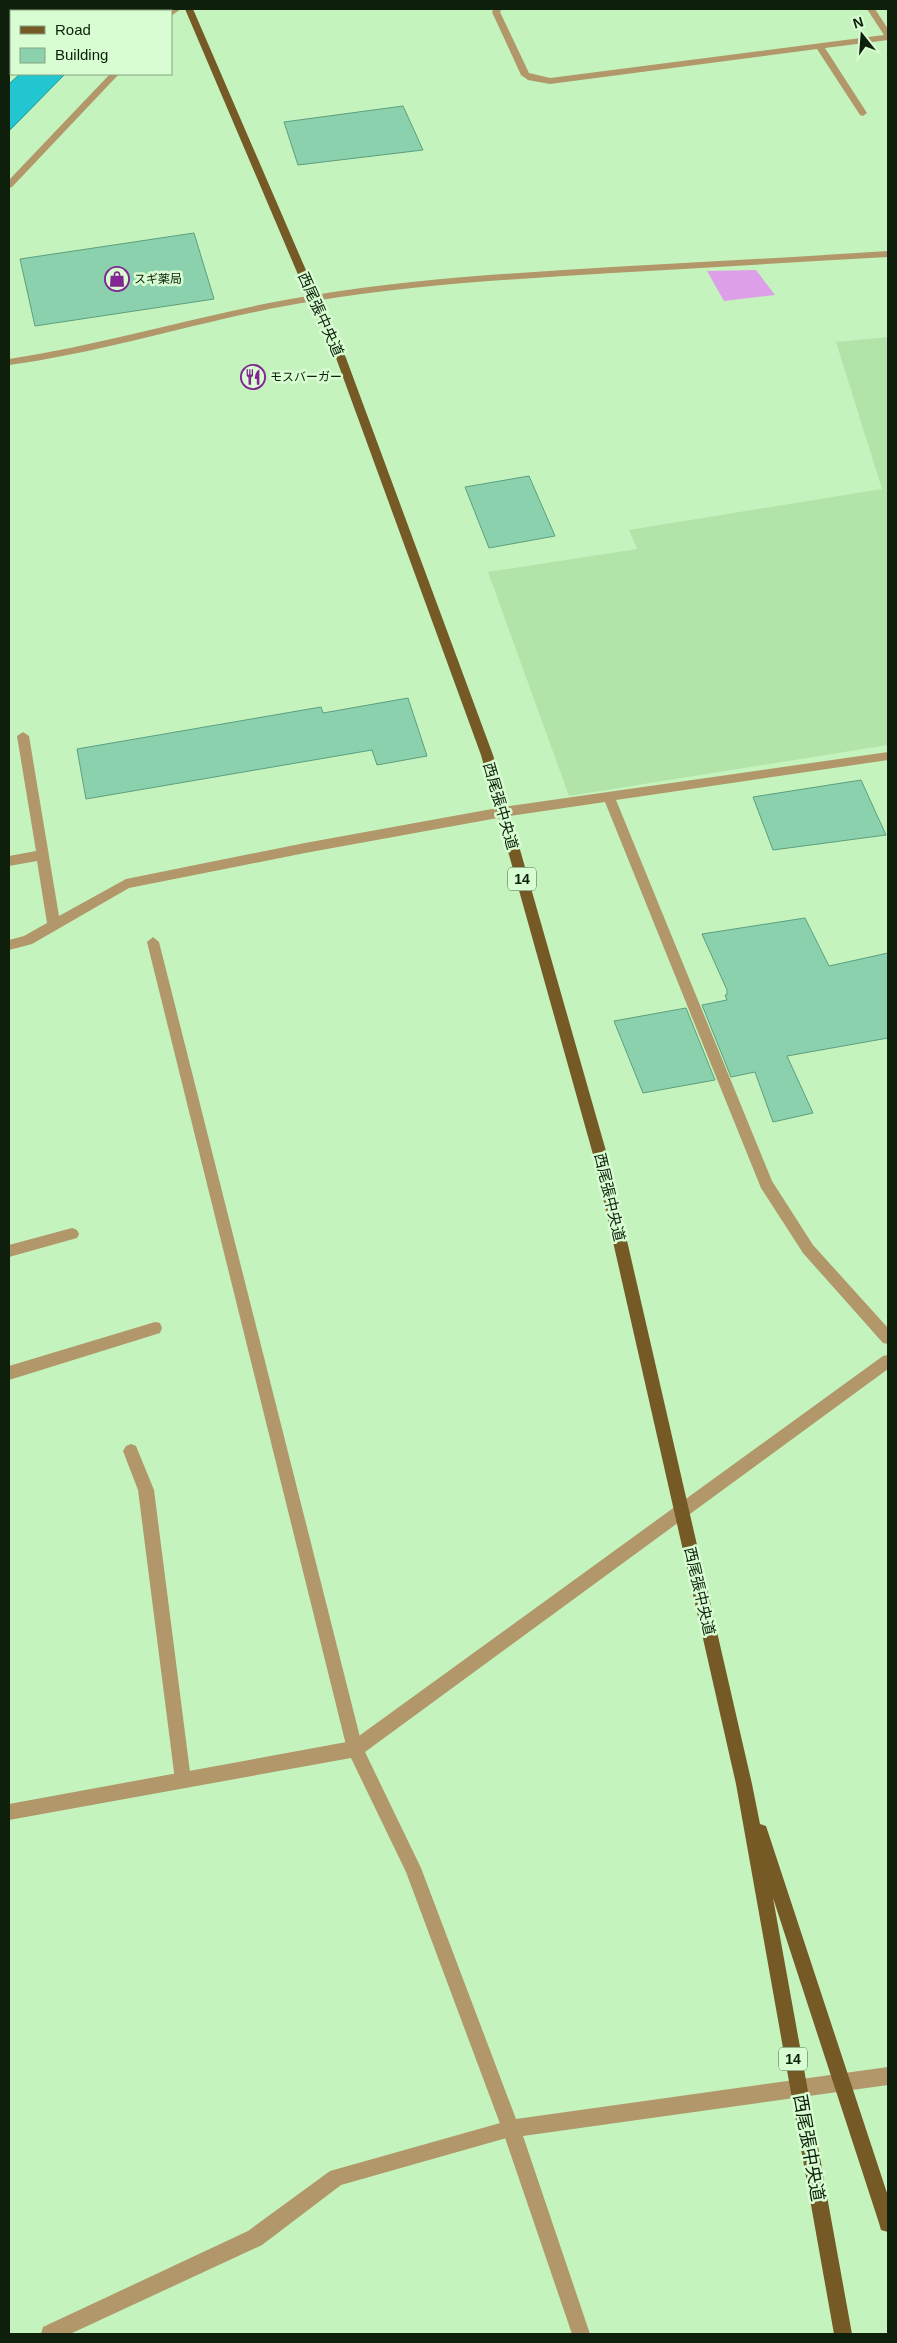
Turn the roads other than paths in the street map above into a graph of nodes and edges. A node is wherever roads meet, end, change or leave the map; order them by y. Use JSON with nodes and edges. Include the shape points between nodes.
{"nodes":[{"id":1,"x":189,"y":9,"type":"edge"},
{"id":2,"x":498,"y":9,"type":"edge"},
{"id":3,"x":871,"y":9,"type":"edge"},
{"id":4,"x":888,"y":36,"type":"edge"},
{"id":5,"x":819,"y":46,"type":"junction"},
{"id":6,"x":114,"y":75,"type":"edge"},
{"id":7,"x":863,"y":113,"type":"dead end"},
{"id":8,"x":9,"y":186,"type":"edge"},
{"id":9,"x":888,"y":254,"type":"edge"},
{"id":10,"x":313,"y":298,"type":"junction"},
{"id":11,"x":9,"y":362,"type":"edge"},
{"id":12,"x":22,"y":736,"type":"dead end"},
{"id":13,"x":888,"y":756,"type":"edge"},
{"id":14,"x":610,"y":797,"type":"junction"},
{"id":15,"x":503,"y":812,"type":"junction"},
{"id":16,"x":42,"y":855,"type":"junction"},
{"id":17,"x":9,"y":861,"type":"edge"},
{"id":18,"x":54,"y":925,"type":"junction"},
{"id":19,"x":153,"y":942,"type":"dead end"},
{"id":20,"x":9,"y":945,"type":"edge"},
{"id":21,"x":72,"y":1234,"type":"dead end"},
{"id":22,"x":9,"y":1251,"type":"edge"},
{"id":23,"x":155,"y":1328,"type":"dead end"},
{"id":24,"x":888,"y":1338,"type":"edge"},
{"id":25,"x":888,"y":1360,"type":"edge"},
{"id":26,"x":9,"y":1373,"type":"edge"},
{"id":27,"x":131,"y":1452,"type":"dead end"},
{"id":28,"x":682,"y":1513,"type":"junction"},
{"id":29,"x":355,"y":1749,"type":"junction"},
{"id":30,"x":183,"y":1780,"type":"junction"},
{"id":31,"x":744,"y":1784,"type":"junction"},
{"id":32,"x":9,"y":1812,"type":"edge"},
{"id":33,"x":888,"y":2076,"type":"edge"},
{"id":34,"x":842,"y":2082,"type":"junction"},
{"id":35,"x":798,"y":2087,"type":"junction"},
{"id":36,"x":512,"y":2130,"type":"junction"},
{"id":37,"x":888,"y":2223,"type":"edge"},
{"id":38,"x":50,"y":2334,"type":"edge"},
{"id":39,"x":581,"y":2334,"type":"edge"},
{"id":40,"x":843,"y":2334,"type":"edge"}],
"edges":[{"from":1,"to":10,"type":"main road","name":"西尾張中央道","number":"14"},
{"from":2,"to":5,"type":"street","via":[[496,12],[525,75],[538,80]]},
{"from":3,"to":4,"type":"street"},
{"from":4,"to":5,"type":"street"},
{"from":5,"to":7,"type":"street"},
{"from":6,"to":8,"type":"street"},
{"from":9,"to":10,"type":"street","via":[[479,278]]},
{"from":10,"to":11,"type":"street","via":[[72,352]]},
{"from":10,"to":15,"type":"main road","name":"西尾張中央道","number":"14","via":[[341,358],[487,755]]},
{"from":12,"to":16,"type":"street"},
{"from":13,"to":14,"type":"street"},
{"from":14,"to":15,"type":"street"},
{"from":14,"to":24,"type":"street","via":[[766,1184],[808,1249]]},
{"from":15,"to":18,"type":"street","via":[[126,884]]},
{"from":15,"to":28,"type":"main road","name":"西尾張中央道","number":"14","via":[[602,1158]]},
{"from":16,"to":17,"type":"street"},
{"from":16,"to":18,"type":"street"},
{"from":18,"to":20,"type":"street","via":[[28,940]]},
{"from":19,"to":29,"type":"street"},
{"from":21,"to":22,"type":"street"},
{"from":23,"to":26,"type":"street"},
{"from":25,"to":28,"type":"street"},
{"from":27,"to":30,"type":"street","via":[[146,1490]]},
{"from":28,"to":29,"type":"street"},
{"from":28,"to":31,"type":"main road","name":"西尾張中央道","number":"14"},
{"from":29,"to":30,"type":"street"},
{"from":29,"to":36,"type":"street","via":[[413,1868]]},
{"from":30,"to":32,"type":"street"},
{"from":31,"to":34,"type":"main road","name":"西尾張中央道","number":"14"},
{"from":31,"to":35,"type":"main road","name":"西尾張中央道","number":"14"},
{"from":33,"to":34,"type":"street"},
{"from":34,"to":35,"type":"street"},
{"from":34,"to":37,"type":"main road","name":"西尾張中央道","number":"14"},
{"from":35,"to":36,"type":"street"},
{"from":35,"to":40,"type":"main road","name":"西尾張中央道","number":"14"},
{"from":36,"to":38,"type":"street","via":[[336,2178],[255,2238]]},
{"from":36,"to":39,"type":"street"}]}
